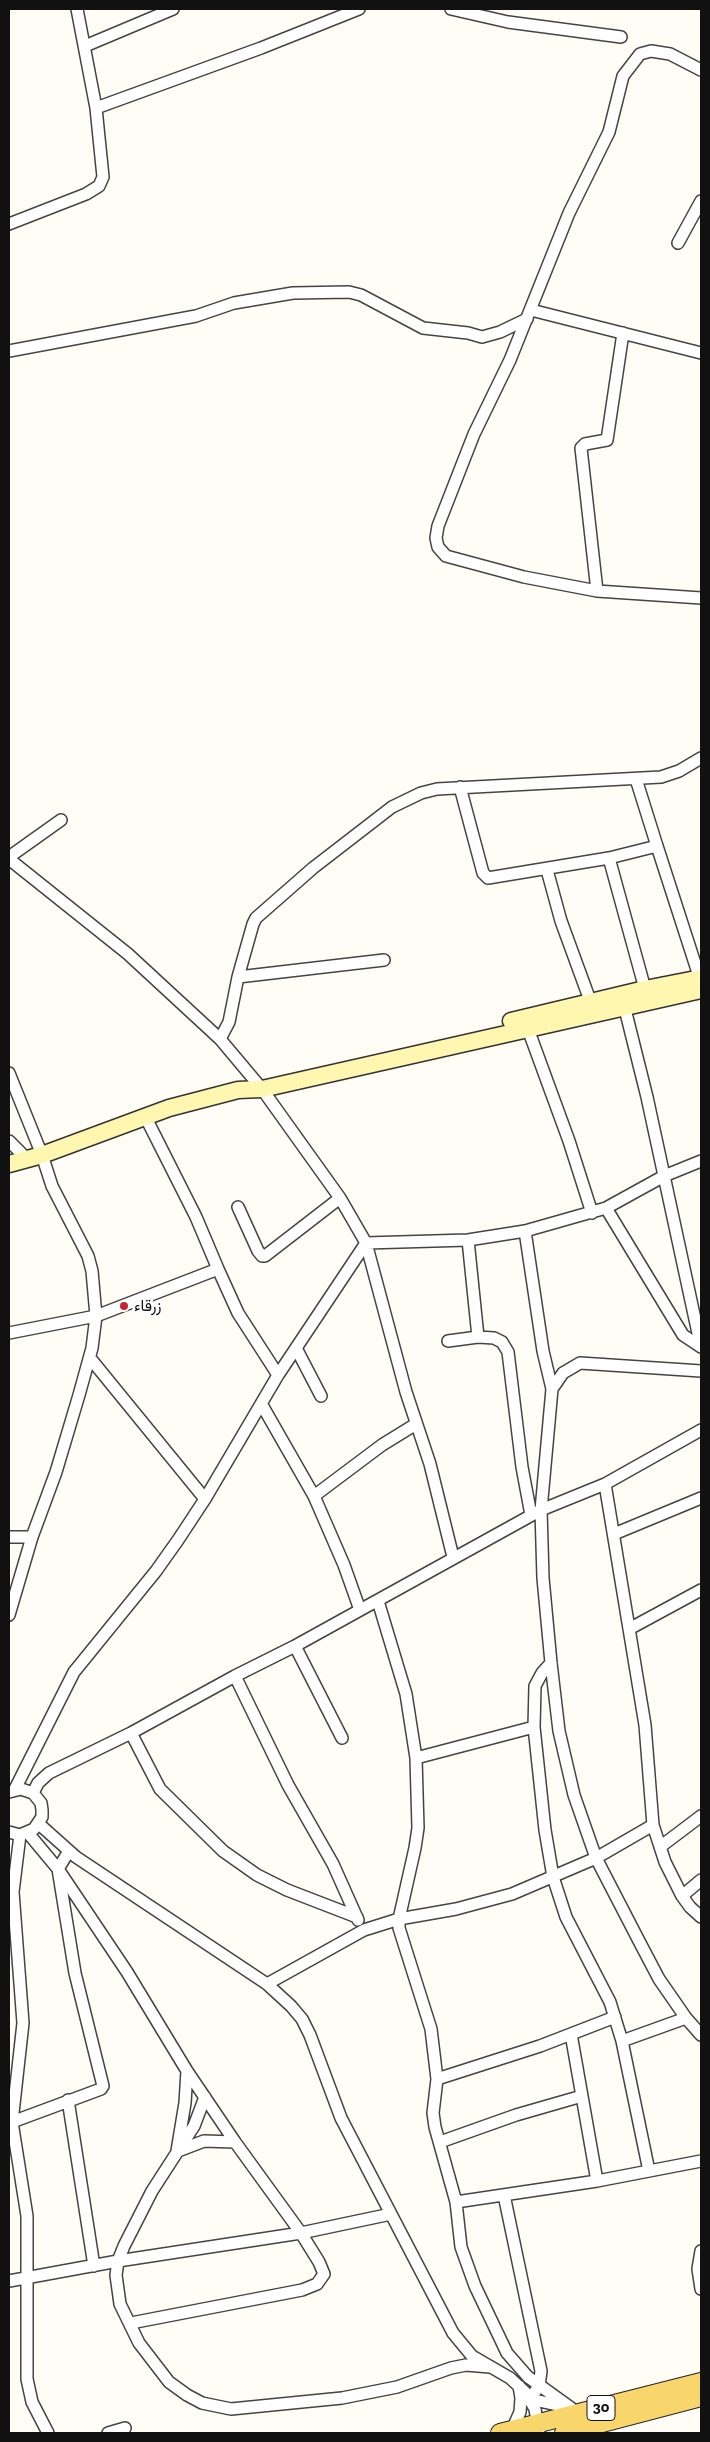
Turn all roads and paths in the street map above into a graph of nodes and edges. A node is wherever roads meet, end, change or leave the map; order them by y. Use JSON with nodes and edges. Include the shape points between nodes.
{"nodes":[{"id":1,"x":77,"y":9,"type":"edge"},
{"id":2,"x":173,"y":9,"type":"edge"},
{"id":3,"x":359,"y":9,"type":"edge"},
{"id":4,"x":451,"y":9,"type":"edge"},
{"id":5,"x":621,"y":36,"type":"dead end"},
{"id":6,"x":85,"y":46,"type":"junction"},
{"id":7,"x":701,"y":70,"type":"edge"},
{"id":8,"x":96,"y":108,"type":"junction"},
{"id":9,"x":701,"y":201,"type":"edge"},
{"id":10,"x":9,"y":224,"type":"edge"},
{"id":11,"x":678,"y":243,"type":"dead end"},
{"id":12,"x":529,"y":315,"type":"junction"},
{"id":13,"x":623,"y":333,"type":"junction"},
{"id":14,"x":9,"y":351,"type":"edge"},
{"id":15,"x":701,"y":353,"type":"edge"},
{"id":16,"x":597,"y":591,"type":"junction"},
{"id":17,"x":701,"y":598,"type":"edge"},
{"id":18,"x":701,"y":758,"type":"edge"},
{"id":19,"x":636,"y":779,"type":"junction"},
{"id":20,"x":460,"y":787,"type":"junction"},
{"id":21,"x":61,"y":820,"type":"dead end"},
{"id":22,"x":657,"y":846,"type":"junction"},
{"id":23,"x":9,"y":858,"type":"edge"},
{"id":24,"x":609,"y":858,"type":"junction"},
{"id":25,"x":547,"y":870,"type":"junction"},
{"id":26,"x":384,"y":960,"type":"dead end"},
{"id":27,"x":238,"y":977,"type":"junction"},
{"id":28,"x":701,"y":982,"type":"edge"},
{"id":29,"x":645,"y":989,"type":"junction"},
{"id":30,"x":622,"y":1001,"type":"junction"},
{"id":31,"x":591,"y":1003,"type":"junction"},
{"id":32,"x":528,"y":1028,"type":"junction"},
{"id":33,"x":220,"y":1040,"type":"junction"},
{"id":34,"x":9,"y":1073,"type":"edge"},
{"id":35,"x":258,"y":1084,"type":"junction"},
{"id":36,"x":145,"y":1116,"type":"junction"},
{"id":37,"x":9,"y":1141,"type":"edge"},
{"id":38,"x":35,"y":1157,"type":"junction"},
{"id":39,"x":701,"y":1161,"type":"edge"},
{"id":40,"x":9,"y":1164,"type":"edge"},
{"id":41,"x":664,"y":1176,"type":"junction"},
{"id":42,"x":340,"y":1198,"type":"junction"},
{"id":43,"x":238,"y":1207,"type":"dead end"},
{"id":44,"x":606,"y":1208,"type":"junction"},
{"id":45,"x":592,"y":1213,"type":"junction"},
{"id":46,"x":525,"y":1230,"type":"junction"},
{"id":47,"x":468,"y":1240,"type":"junction"},
{"id":48,"x":366,"y":1243,"type":"junction"},
{"id":49,"x":218,"y":1269,"type":"junction"},
{"id":50,"x":96,"y":1316,"type":"junction"},
{"id":51,"x":11,"y":1330,"type":"edge"},
{"id":52,"x":478,"y":1337,"type":"junction"},
{"id":53,"x":448,"y":1341,"type":"dead end"},
{"id":54,"x":701,"y":1347,"type":"edge"},
{"id":55,"x":296,"y":1348,"type":"junction"},
{"id":56,"x":90,"y":1358,"type":"junction"},
{"id":57,"x":701,"y":1371,"type":"edge"},
{"id":58,"x":278,"y":1375,"type":"junction"},
{"id":59,"x":552,"y":1389,"type":"junction"},
{"id":60,"x":321,"y":1396,"type":"dead end"},
{"id":61,"x":262,"y":1405,"type":"junction"},
{"id":62,"x":416,"y":1424,"type":"junction"},
{"id":63,"x":701,"y":1430,"type":"edge"},
{"id":64,"x":605,"y":1484,"type":"junction"},
{"id":65,"x":314,"y":1496,"type":"junction"},
{"id":66,"x":701,"y":1498,"type":"edge"},
{"id":67,"x":205,"y":1499,"type":"junction"},
{"id":68,"x":536,"y":1512,"type":"junction"},
{"id":69,"x":614,"y":1534,"type":"junction"},
{"id":70,"x":9,"y":1537,"type":"edge"},
{"id":71,"x":32,"y":1538,"type":"junction"},
{"id":72,"x":453,"y":1557,"type":"junction"},
{"id":73,"x":701,"y":1590,"type":"edge"},
{"id":74,"x":378,"y":1601,"type":"junction"},
{"id":75,"x":360,"y":1610,"type":"junction"},
{"id":76,"x":9,"y":1614,"type":"edge"},
{"id":77,"x":629,"y":1629,"type":"junction"},
{"id":78,"x":294,"y":1646,"type":"junction"},
{"id":79,"x":551,"y":1663,"type":"junction"},
{"id":80,"x":235,"y":1676,"type":"junction"},
{"id":81,"x":534,"y":1727,"type":"junction"},
{"id":82,"x":131,"y":1734,"type":"junction"},
{"id":83,"x":342,"y":1738,"type":"dead end"},
{"id":84,"x":416,"y":1758,"type":"junction"},
{"id":85,"x":12,"y":1790,"type":"edge"},
{"id":86,"x":32,"y":1793,"type":"junction"},
{"id":87,"x":701,"y":1816,"type":"edge"},
{"id":88,"x":39,"y":1824,"type":"junction"},
{"id":89,"x":653,"y":1825,"type":"junction"},
{"id":90,"x":16,"y":1834,"type":"edge"},
{"id":91,"x":660,"y":1847,"type":"junction"},
{"id":92,"x":69,"y":1851,"type":"junction"},
{"id":93,"x":596,"y":1858,"type":"junction"},
{"id":94,"x":58,"y":1869,"type":"junction"},
{"id":95,"x":553,"y":1877,"type":"junction"},
{"id":96,"x":701,"y":1880,"type":"edge"},
{"id":97,"x":682,"y":1896,"type":"junction"},
{"id":98,"x":357,"y":1917,"type":"junction"},
{"id":99,"x":701,"y":1917,"type":"edge"},
{"id":100,"x":399,"y":1920,"type":"junction"},
{"id":101,"x":364,"y":1930,"type":"junction"},
{"id":102,"x":267,"y":1984,"type":"junction"},
{"id":103,"x":615,"y":2017,"type":"junction"},
{"id":104,"x":686,"y":2018,"type":"junction"},
{"id":105,"x":571,"y":2034,"type":"junction"},
{"id":106,"x":701,"y":2035,"type":"edge"},
{"id":107,"x":622,"y":2041,"type":"junction"},
{"id":108,"x":13,"y":2070,"type":"edge"},
{"id":109,"x":187,"y":2071,"type":"junction"},
{"id":110,"x":437,"y":2079,"type":"junction"},
{"id":111,"x":582,"y":2096,"type":"junction"},
{"id":112,"x":205,"y":2097,"type":"junction"},
{"id":113,"x":68,"y":2100,"type":"junction"},
{"id":114,"x":12,"y":2122,"type":"junction"},
{"id":115,"x":235,"y":2142,"type":"junction"},
{"id":116,"x":440,"y":2142,"type":"junction"},
{"id":117,"x":176,"y":2152,"type":"junction"},
{"id":118,"x":701,"y":2162,"type":"edge"},
{"id":119,"x":649,"y":2171,"type":"junction"},
{"id":120,"x":596,"y":2181,"type":"junction"},
{"id":121,"x":504,"y":2195,"type":"junction"},
{"id":122,"x":456,"y":2202,"type":"junction"},
{"id":123,"x":391,"y":2214,"type":"junction"},
{"id":124,"x":301,"y":2233,"type":"junction"},
{"id":125,"x":701,"y":2251,"type":"edge"},
{"id":126,"x":118,"y":2261,"type":"junction"},
{"id":127,"x":94,"y":2266,"type":"junction"},
{"id":128,"x":26,"y":2279,"type":"junction"},
{"id":129,"x":9,"y":2281,"type":"edge"},
{"id":130,"x":701,"y":2289,"type":"edge"},
{"id":131,"x":131,"y":2323,"type":"junction"},
{"id":132,"x":494,"y":2368,"type":"junction"},
{"id":133,"x":701,"y":2382,"type":"edge"},
{"id":134,"x":519,"y":2386,"type":"junction"},
{"id":135,"x":539,"y":2386,"type":"junction"},
{"id":136,"x":701,"y":2397,"type":"edge"},
{"id":137,"x":530,"y":2399,"type":"junction"},
{"id":138,"x":571,"y":2408,"type":"junction"},
{"id":139,"x":593,"y":2410,"type":"junction"},
{"id":140,"x":125,"y":2428,"type":"dead end"},
{"id":141,"x":538,"y":2429,"type":"edge"},
{"id":142,"x":506,"y":2432,"type":"edge"},
{"id":143,"x":48,"y":2433,"type":"edge"},
{"id":144,"x":108,"y":2433,"type":"edge"},
{"id":145,"x":564,"y":2433,"type":"edge"}],
"edges":[{"from":1,"to":6,"type":"street"},
{"from":2,"to":6,"type":"street"},
{"from":3,"to":8,"type":"street"},
{"from":4,"to":5,"type":"street","via":[[508,22]]},
{"from":6,"to":8,"type":"street"},
{"from":7,"to":12,"type":"street","via":[[670,54],[651,51],[640,54],[631,64],[623,76],[609,132],[569,213]]},
{"from":8,"to":10,"type":"street","via":[[103,165],[103,177],[98,186],[86,194]]},
{"from":9,"to":11,"type":"street"},
{"from":12,"to":13,"type":"street"},
{"from":12,"to":14,"type":"street","via":[[500,332],[482,336],[423,328],[349,292],[293,293],[234,303],[196,316]]},
{"from":12,"to":16,"type":"street","via":[[453,484],[438,526],[438,547],[450,558]]},
{"from":13,"to":15,"type":"street"},
{"from":13,"to":16,"type":"street","via":[[607,440],[585,444],[580,454]]},
{"from":16,"to":17,"type":"street"},
{"from":18,"to":19,"type":"street","via":[[680,771],[661,777]]},
{"from":19,"to":20,"type":"street"},
{"from":19,"to":22,"type":"street"},
{"from":20,"to":25,"type":"street","via":[[485,876]]},
{"from":20,"to":27,"type":"street","via":[[422,792],[392,808],[269,905],[252,924]]},
{"from":21,"to":23,"type":"street"},
{"from":22,"to":24,"type":"street"},
{"from":22,"to":28,"type":"street"},
{"from":23,"to":33,"type":"street","via":[[128,954]]},
{"from":24,"to":25,"type":"street"},
{"from":24,"to":29,"type":"street"},
{"from":25,"to":31,"type":"street","via":[[561,921]]},
{"from":26,"to":27,"type":"street"},
{"from":27,"to":33,"type":"street","via":[[229,1022]]},
{"from":28,"to":29,"type":"street"},
{"from":28,"to":30,"type":"street"},
{"from":29,"to":30,"type":"street"},
{"from":30,"to":31,"type":"street"},
{"from":30,"to":32,"type":"street"},
{"from":30,"to":41,"type":"street"},
{"from":31,"to":35,"type":"street"},
{"from":32,"to":35,"type":"street"},
{"from":32,"to":45,"type":"street"},
{"from":33,"to":35,"type":"street"},
{"from":34,"to":38,"type":"street"},
{"from":35,"to":36,"type":"street"},
{"from":35,"to":42,"type":"street"},
{"from":36,"to":38,"type":"street"},
{"from":36,"to":49,"type":"street","via":[[196,1217]]},
{"from":37,"to":38,"type":"street"},
{"from":38,"to":40,"type":"street"},
{"from":38,"to":50,"type":"street","via":[[88,1256]]},
{"from":39,"to":41,"type":"street"},
{"from":41,"to":44,"type":"street"},
{"from":41,"to":54,"type":"street"},
{"from":42,"to":43,"type":"street","via":[[265,1256],[258,1251]]},
{"from":42,"to":48,"type":"street"},
{"from":44,"to":45,"type":"street"},
{"from":44,"to":54,"type":"street","via":[[683,1335]]},
{"from":45,"to":46,"type":"street"},
{"from":46,"to":47,"type":"street"},
{"from":46,"to":59,"type":"street","via":[[543,1351]]},
{"from":47,"to":48,"type":"street"},
{"from":47,"to":52,"type":"street"},
{"from":48,"to":55,"type":"street"},
{"from":48,"to":62,"type":"street"},
{"from":49,"to":50,"type":"street"},
{"from":49,"to":58,"type":"street","via":[[235,1309]]},
{"from":50,"to":51,"type":"street"},
{"from":50,"to":56,"type":"street"},
{"from":52,"to":53,"type":"street"},
{"from":52,"to":68,"type":"street","via":[[494,1338],[502,1342],[508,1352],[522,1467]]},
{"from":55,"to":58,"type":"street"},
{"from":55,"to":60,"type":"street"},
{"from":56,"to":67,"type":"street"},
{"from":56,"to":71,"type":"street","via":[[56,1472]]},
{"from":57,"to":59,"type":"street","via":[[580,1363],[563,1373]]},
{"from":58,"to":61,"type":"street"},
{"from":59,"to":68,"type":"street"},
{"from":61,"to":65,"type":"street"},
{"from":61,"to":67,"type":"street"},
{"from":62,"to":65,"type":"street"},
{"from":62,"to":72,"type":"street","via":[[430,1464]]},
{"from":63,"to":64,"type":"street"},
{"from":64,"to":68,"type":"street"},
{"from":64,"to":69,"type":"street"},
{"from":65,"to":75,"type":"street"},
{"from":66,"to":69,"type":"street"},
{"from":67,"to":85,"type":"street","via":[[156,1571],[74,1672]]},
{"from":68,"to":72,"type":"street"},
{"from":68,"to":79,"type":"street"},
{"from":69,"to":77,"type":"street"},
{"from":70,"to":71,"type":"street"},
{"from":71,"to":76,"type":"street"},
{"from":72,"to":74,"type":"street"},
{"from":73,"to":77,"type":"street"},
{"from":74,"to":75,"type":"street"},
{"from":74,"to":84,"type":"street","via":[[406,1694]]},
{"from":75,"to":78,"type":"street"},
{"from":77,"to":89,"type":"street","via":[[645,1725]]},
{"from":78,"to":80,"type":"street"},
{"from":78,"to":83,"type":"street"},
{"from":79,"to":81,"type":"street","via":[[535,1686]]},
{"from":79,"to":93,"type":"street","via":[[559,1731],[568,1772]]},
{"from":80,"to":82,"type":"street"},
{"from":80,"to":98,"type":"street","via":[[288,1784],[333,1864]]},
{"from":81,"to":84,"type":"street"},
{"from":81,"to":95,"type":"street"},
{"from":82,"to":86,"type":"street","via":[[49,1773]]},
{"from":82,"to":98,"type":"street","via":[[160,1789],[223,1851],[257,1875],[286,1890]]},
{"from":84,"to":100,"type":"street","via":[[418,1828]]},
{"from":85,"to":86,"type":"street"},
{"from":86,"to":88,"type":"street","via":[[41,1803]]},
{"from":87,"to":91,"type":"street"},
{"from":88,"to":90,"type":"street"},
{"from":88,"to":92,"type":"street"},
{"from":89,"to":91,"type":"street"},
{"from":89,"to":93,"type":"street"},
{"from":90,"to":94,"type":"street"},
{"from":90,"to":108,"type":"street","via":[[13,1892],[23,2023]]},
{"from":91,"to":97,"type":"street"},
{"from":92,"to":94,"type":"street"},
{"from":92,"to":102,"type":"street"},
{"from":93,"to":95,"type":"street"},
{"from":93,"to":104,"type":"street","via":[[659,1979]]},
{"from":94,"to":109,"type":"street","via":[[127,1972]]},
{"from":94,"to":113,"type":"street","via":[[75,1974],[103,2083],[101,2089]]},
{"from":95,"to":100,"type":"street","via":[[512,1894]]},
{"from":95,"to":103,"type":"street","via":[[566,1918]]},
{"from":96,"to":97,"type":"street"},
{"from":97,"to":99,"type":"street"},
{"from":98,"to":101,"type":"street"},
{"from":100,"to":101,"type":"street"},
{"from":100,"to":110,"type":"street","via":[[401,1938],[431,2030]]},
{"from":101,"to":102,"type":"street"},
{"from":102,"to":123,"type":"street","via":[[302,2019],[341,2118]]},
{"from":103,"to":105,"type":"street"},
{"from":103,"to":107,"type":"street"},
{"from":104,"to":106,"type":"street"},
{"from":104,"to":107,"type":"street"},
{"from":105,"to":110,"type":"street"},
{"from":105,"to":111,"type":"street"},
{"from":107,"to":119,"type":"street"},
{"from":108,"to":114,"type":"street"},
{"from":109,"to":112,"type":"street"},
{"from":109,"to":117,"type":"street"},
{"from":110,"to":116,"type":"street","via":[[433,2113]]},
{"from":111,"to":116,"type":"street"},
{"from":111,"to":120,"type":"street"},
{"from":112,"to":115,"type":"street"},
{"from":112,"to":117,"type":"street","via":[[194,2126]]},
{"from":113,"to":114,"type":"street"},
{"from":113,"to":127,"type":"street"},
{"from":114,"to":128,"type":"street","via":[[27,2216]]},
{"from":115,"to":117,"type":"street","via":[[204,2141]]},
{"from":115,"to":124,"type":"street"},
{"from":116,"to":122,"type":"street"},
{"from":117,"to":126,"type":"street","via":[[152,2191]]},
{"from":118,"to":119,"type":"street"},
{"from":119,"to":120,"type":"street"},
{"from":120,"to":121,"type":"street"},
{"from":121,"to":122,"type":"street"},
{"from":121,"to":135,"type":"street","via":[[540,2362]]},
{"from":122,"to":135,"type":"street","via":[[461,2246],[474,2286],[508,2353],[522,2372]]},
{"from":123,"to":124,"type":"street"},
{"from":123,"to":132,"type":"street","via":[[458,2342],[472,2356]]},
{"from":124,"to":126,"type":"street"},
{"from":124,"to":131,"type":"street","via":[[322,2268],[323,2278],[317,2284],[283,2294]]},
{"from":125,"to":130,"type":"street","via":[[698,2269]]},
{"from":126,"to":127,"type":"street"},
{"from":126,"to":131,"type":"street","via":[[116,2275],[120,2304]]},
{"from":127,"to":128,"type":"street"},
{"from":128,"to":129,"type":"street"},
{"from":128,"to":143,"type":"street","via":[[28,2388]]},
{"from":131,"to":132,"type":"street","via":[[148,2357],[170,2382],[202,2403],[231,2409],[292,2404],[385,2390],[466,2365]]},
{"from":132,"to":134,"type":"street"},
{"from":133,"to":139,"type":"main road","number":"30"},
{"from":134,"to":137,"type":"street"},
{"from":134,"to":142,"type":"street","via":[[520,2412]]},
{"from":135,"to":137,"type":"street"},
{"from":135,"to":138,"type":"street"},
{"from":136,"to":145,"type":"main road","number":"30"},
{"from":137,"to":138,"type":"street"},
{"from":137,"to":141,"type":"street"},
{"from":138,"to":139,"type":"street"},
{"from":139,"to":141,"type":"main road","number":"30"},
{"from":140,"to":144,"type":"street"},
{"from":141,"to":142,"type":"main road","number":"30"}]}
